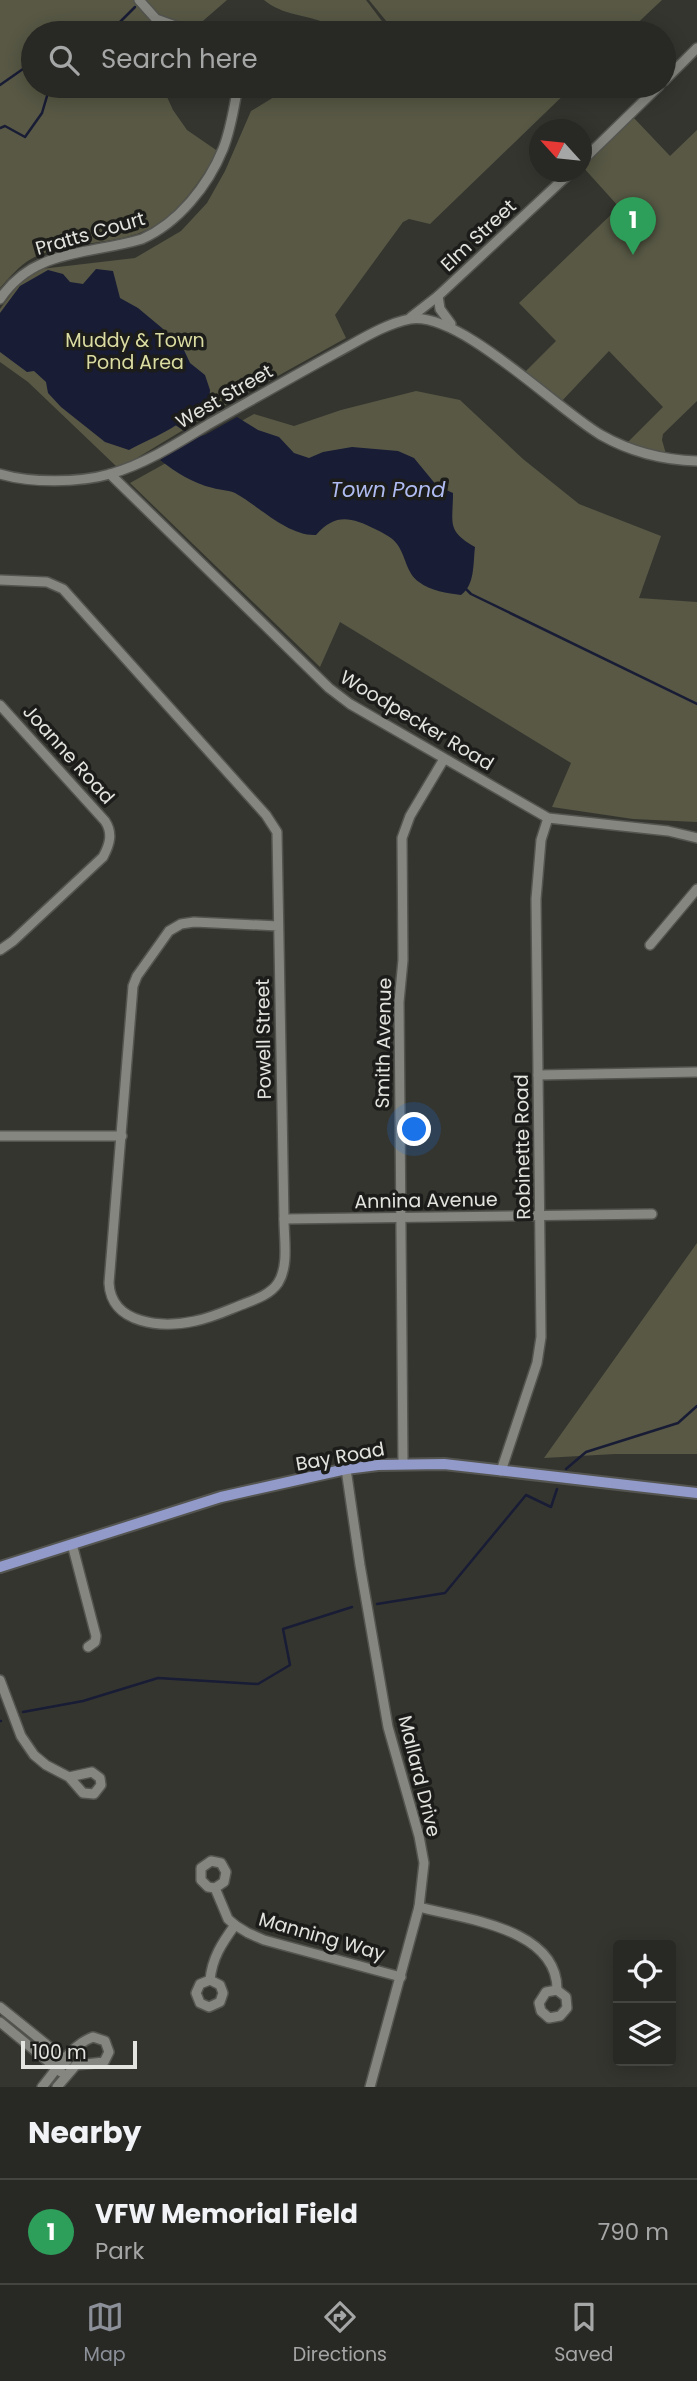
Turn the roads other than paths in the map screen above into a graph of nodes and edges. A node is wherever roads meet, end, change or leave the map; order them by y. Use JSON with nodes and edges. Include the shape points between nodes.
{"nodes":[{"id":1,"x":139,"y":0,"type":"edge"},
{"id":2,"x":162,"y":21,"type":"edge"},
{"id":3,"x":697,"y":48,"type":"edge"},
{"id":4,"x":676,"y":69,"type":"edge"},
{"id":5,"x":235,"y":98,"type":"edge"},
{"id":6,"x":647,"y":98,"type":"edge"},
{"id":7,"x":592,"y":151,"type":"edge"},
{"id":8,"x":560,"y":182,"type":"edge"},
{"id":9,"x":438,"y":296,"type":"junction"},
{"id":10,"x":0,"y":299,"type":"edge"},
{"id":11,"x":407,"y":320,"type":"junction"},
{"id":12,"x":457,"y":330,"type":"junction"},
{"id":13,"x":697,"y":461,"type":"edge"},
{"id":14,"x":0,"y":474,"type":"edge"},
{"id":15,"x":110,"y":474,"type":"junction"},
{"id":16,"x":12,"y":477,"type":"junction"},
{"id":17,"x":0,"y":485,"type":"edge"},
{"id":18,"x":0,"y":580,"type":"edge"},
{"id":19,"x":0,"y":705,"type":"edge"},
{"id":20,"x":444,"y":759,"type":"junction"},
{"id":21,"x":548,"y":818,"type":"junction"},
{"id":22,"x":697,"y":838,"type":"edge"},
{"id":23,"x":697,"y":889,"type":"edge"},
{"id":24,"x":278,"y":926,"type":"junction"},
{"id":25,"x":650,"y":945,"type":"dead end"},
{"id":26,"x":0,"y":950,"type":"edge"},
{"id":27,"x":697,"y":1072,"type":"edge"},
{"id":28,"x":538,"y":1075,"type":"junction"},
{"id":29,"x":0,"y":1136,"type":"edge"},
{"id":30,"x":122,"y":1136,"type":"junction"},
{"id":31,"x":652,"y":1214,"type":"dead end"},
{"id":32,"x":541,"y":1216,"type":"junction"},
{"id":33,"x":401,"y":1218,"type":"junction"},
{"id":34,"x":284,"y":1219,"type":"junction"},
{"id":35,"x":403,"y":1463,"type":"junction"},
{"id":36,"x":346,"y":1469,"type":"junction"},
{"id":37,"x":501,"y":1471,"type":"junction"},
{"id":38,"x":697,"y":1493,"type":"edge"},
{"id":39,"x":72,"y":1544,"type":"junction"},
{"id":40,"x":0,"y":1567,"type":"edge"},
{"id":41,"x":88,"y":1647,"type":"dead end"},
{"id":42,"x":0,"y":1680,"type":"edge"},
{"id":43,"x":69,"y":1777,"type":"dead end"},
{"id":44,"x":215,"y":1888,"type":"dead end"},
{"id":45,"x":419,"y":1907,"type":"junction"},
{"id":46,"x":235,"y":1926,"type":"junction"},
{"id":47,"x":401,"y":1977,"type":"junction"},
{"id":48,"x":209,"y":1980,"type":"dead end"},
{"id":49,"x":557,"y":1990,"type":"dead end"},
{"id":50,"x":0,"y":2007,"type":"edge"},
{"id":51,"x":0,"y":2022,"type":"edge"},
{"id":52,"x":65,"y":2059,"type":"junction"},
{"id":53,"x":74,"y":2066,"type":"junction"},
{"id":54,"x":57,"y":2068,"type":"junction"},
{"id":55,"x":66,"y":2076,"type":"junction"},
{"id":56,"x":42,"y":2087,"type":"edge"},
{"id":57,"x":57,"y":2087,"type":"edge"},
{"id":58,"x":370,"y":2087,"type":"edge"}],
"edges":[{"from":1,"to":2,"type":"street"},
{"from":3,"to":4,"type":"street"},
{"from":5,"to":10,"type":"street","name":"Pratts Court","via":[[225,146],[216,165],[173,219],[142,239],[37,264]]},
{"from":6,"to":7,"type":"street"},
{"from":8,"to":9,"type":"street","name":"Elm Street"},
{"from":9,"to":11,"type":"street","name":"Elm Street"},
{"from":9,"to":12,"type":"street","via":[[441,313]]},
{"from":11,"to":12,"type":"street","via":[[433,320]]},
{"from":11,"to":15,"type":"street","name":"West Street","via":[[340,351],[174,445]]},
{"from":12,"to":13,"type":"street","via":[[601,435],[651,455]]},
{"from":14,"to":16,"type":"street","name":"West Street"},
{"from":15,"to":16,"type":"street","name":"West Street","via":[[55,480]]},
{"from":15,"to":20,"type":"street","name":"Woodpecker Road","via":[[335,694]]},
{"from":16,"to":17,"type":"street"},
{"from":18,"to":24,"type":"street","name":"Powell Street","via":[[47,582],[63,589],[270,819],[278,837]]},
{"from":19,"to":26,"type":"street","name":"Joanne Road","via":[[105,821],[110,843],[103,857]]},
{"from":20,"to":21,"type":"street","name":"Woodpecker Road"},
{"from":20,"to":33,"type":"street","name":"Smith Avenue","via":[[410,816],[401,844]]},
{"from":21,"to":22,"type":"street","name":"Woodpecker Road"},
{"from":21,"to":28,"type":"street","name":"Robinette Road","via":[[536,890]]},
{"from":23,"to":25,"type":"street"},
{"from":24,"to":30,"type":"street","name":"Powell Street","via":[[188,922],[177,925],[163,939],[133,986]]},
{"from":24,"to":34,"type":"street","name":"Powell Street"},
{"from":27,"to":28,"type":"street"},
{"from":28,"to":32,"type":"street","name":"Robinette Road"},
{"from":29,"to":30,"type":"street"},
{"from":30,"to":34,"type":"street","name":"Powell Street","via":[[109,1283],[112,1301],[130,1317],[169,1324],[194,1321],[268,1293],[282,1273]]},
{"from":31,"to":32,"type":"street","name":"Annina Avenue"},
{"from":32,"to":33,"type":"street","name":"Annina Avenue"},
{"from":32,"to":37,"type":"street","name":"Robinette Road","via":[[540,1350]]},
{"from":33,"to":34,"type":"street","name":"Annina Avenue"},
{"from":33,"to":35,"type":"street","name":"Smith Avenue"},
{"from":35,"to":36,"type":"main road","name":"Bay Road"},
{"from":35,"to":37,"type":"main road","name":"Bay Road"},
{"from":36,"to":39,"type":"main road","name":"Bay Road","via":[[221,1497]]},
{"from":36,"to":45,"type":"street","name":"Mallard Drive","via":[[388,1727],[424,1863]]},
{"from":37,"to":38,"type":"main road","name":"Bay Road"},
{"from":39,"to":40,"type":"main road","name":"Bay Road"},
{"from":39,"to":41,"type":"street","via":[[96,1636],[96,1642]]},
{"from":42,"to":43,"type":"street","via":[[27,1746],[46,1765]]},
{"from":44,"to":46,"type":"street","name":"Manning Way"},
{"from":45,"to":47,"type":"street","name":"Mallard Drive"},
{"from":45,"to":49,"type":"street","via":[[527,1939],[550,1963]]},
{"from":46,"to":47,"type":"street","name":"Manning Way","via":[[264,1940]]},
{"from":46,"to":48,"type":"street","name":"Manning Way","via":[[216,1952]]},
{"from":47,"to":58,"type":"street","name":"Mallard Drive"},
{"from":50,"to":52,"type":"street"},
{"from":51,"to":54,"type":"street"},
{"from":52,"to":53,"type":"street"},
{"from":52,"to":53,"type":"street","via":[[90,2038],[106,2041],[109,2052],[104,2062]]},
{"from":52,"to":54,"type":"street"},
{"from":53,"to":55,"type":"street"},
{"from":54,"to":55,"type":"street"},
{"from":54,"to":56,"type":"street"},
{"from":55,"to":57,"type":"street"}]}
